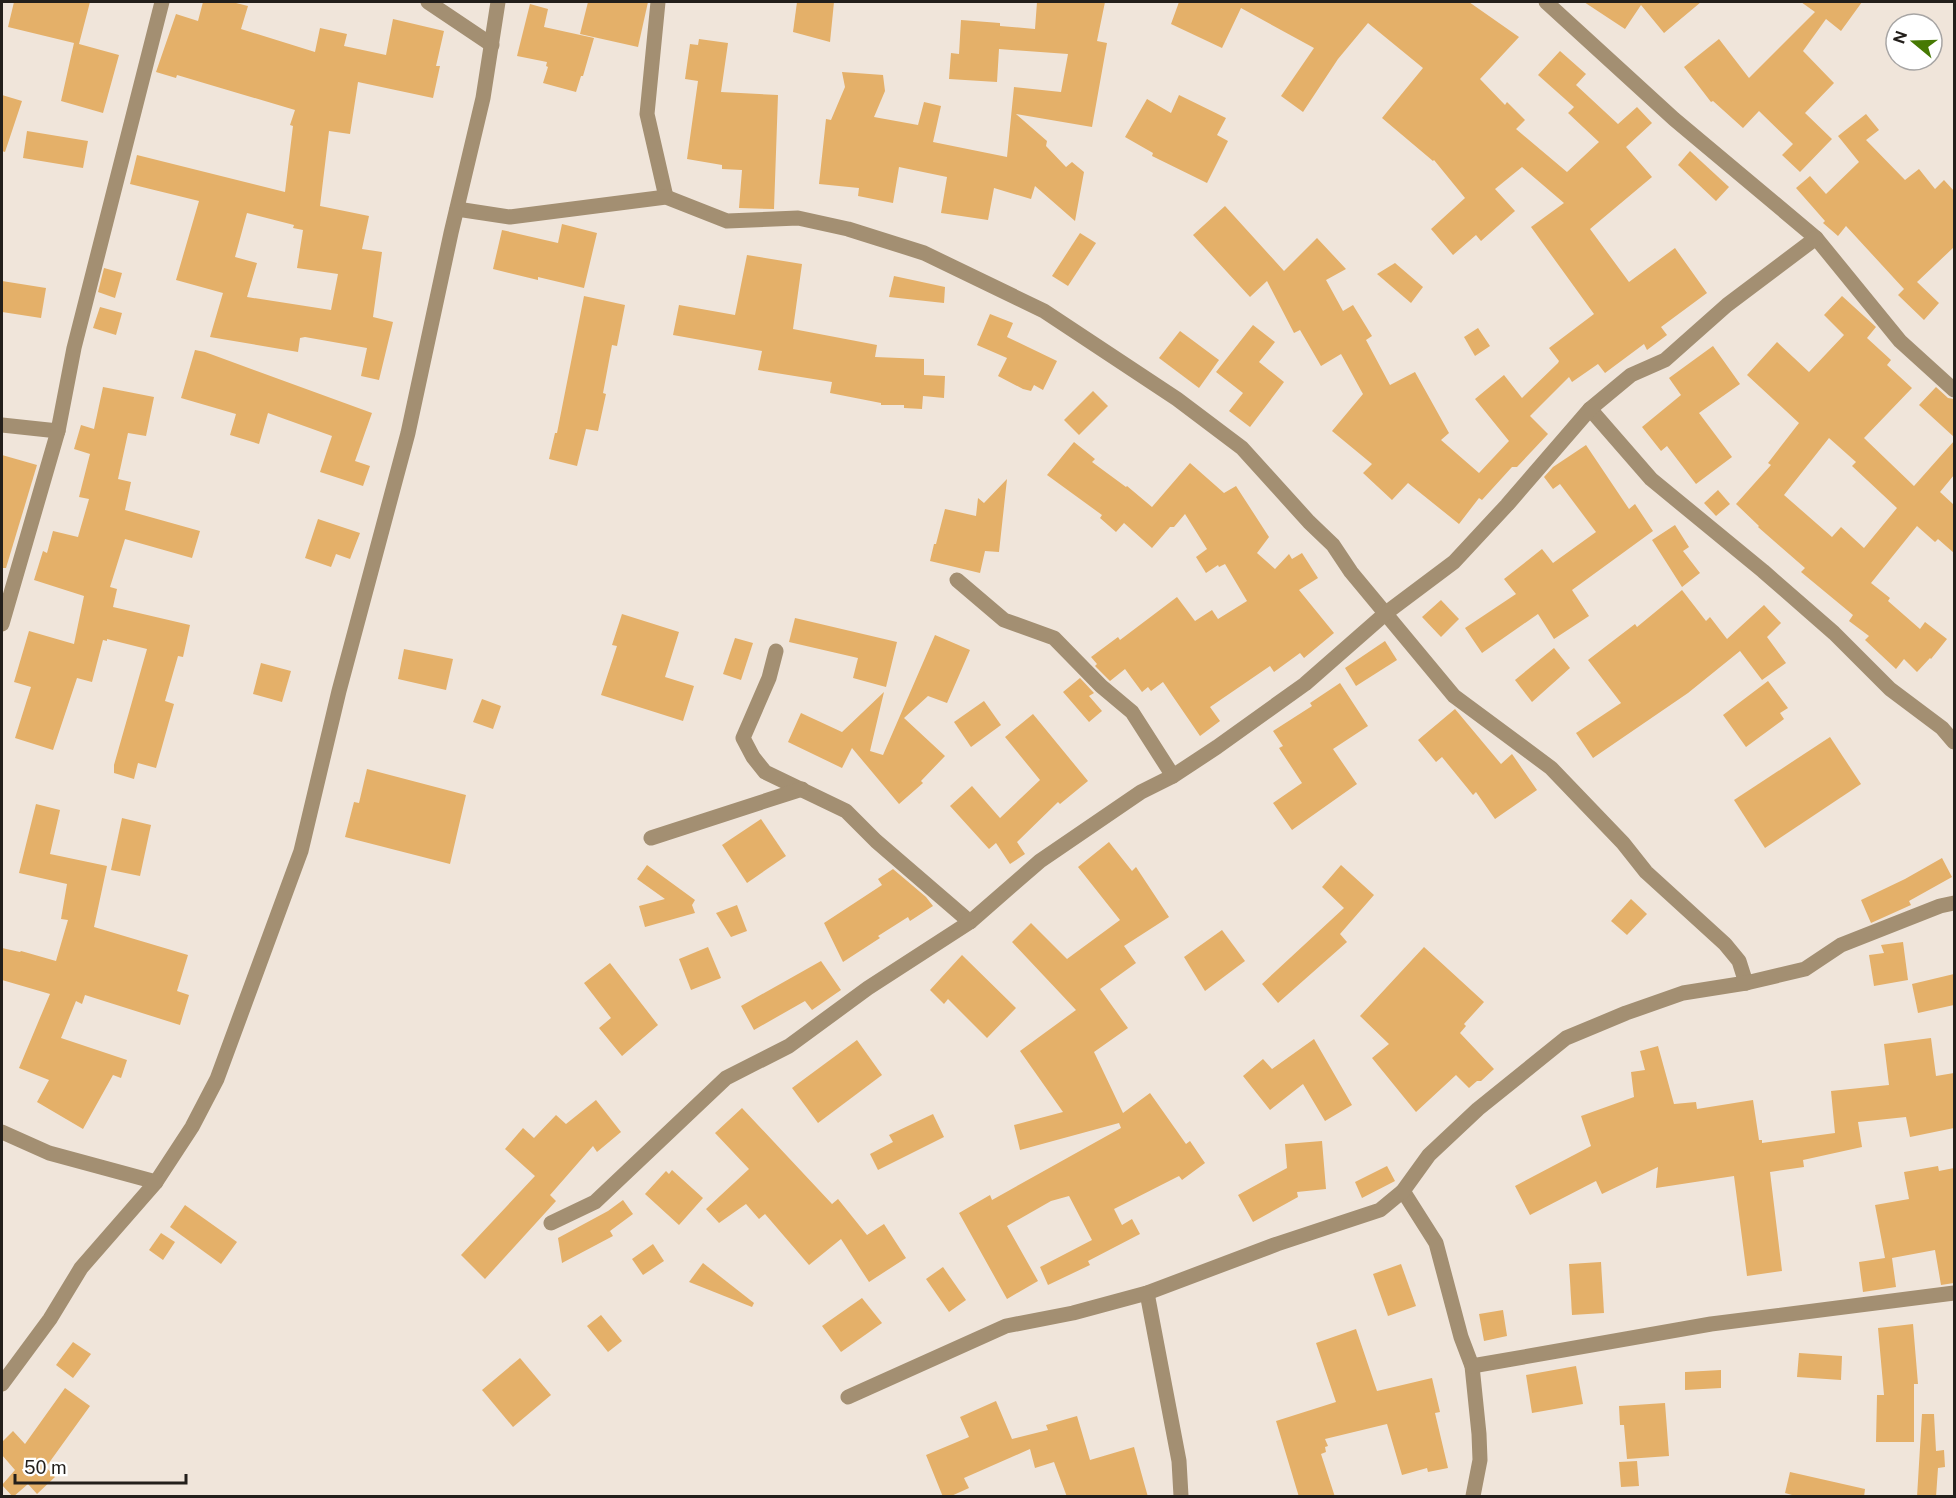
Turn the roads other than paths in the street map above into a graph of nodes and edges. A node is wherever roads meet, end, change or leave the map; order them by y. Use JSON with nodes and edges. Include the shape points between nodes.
{"nodes":[{"id":1,"x":162,"y":2,"type":"edge"},
{"id":2,"x":428,"y":2,"type":"edge"},
{"id":3,"x":498,"y":2,"type":"edge"},
{"id":4,"x":658,"y":2,"type":"edge"},
{"id":5,"x":1546,"y":2,"type":"edge"},
{"id":6,"x":492,"y":45,"type":"junction"},
{"id":7,"x":666,"y":197,"type":"junction"},
{"id":8,"x":457,"y":209,"type":"junction"},
{"id":9,"x":1816,"y":238,"type":"junction"},
{"id":10,"x":1954,"y":390,"type":"edge"},
{"id":11,"x":1590,"y":409,"type":"junction"},
{"id":12,"x":2,"y":424,"type":"edge"},
{"id":13,"x":58,"y":431,"type":"junction"},
{"id":14,"x":957,"y":580,"type":"dead end"},
{"id":15,"x":1386,"y":613,"type":"junction"},
{"id":16,"x":2,"y":624,"type":"edge"},
{"id":17,"x":776,"y":651,"type":"dead end"},
{"id":18,"x":1954,"y":742,"type":"edge"},
{"id":19,"x":1173,"y":776,"type":"junction"},
{"id":20,"x":802,"y":789,"type":"junction"},
{"id":21,"x":651,"y":838,"type":"dead end"},
{"id":22,"x":1954,"y":903,"type":"edge"},
{"id":23,"x":970,"y":922,"type":"junction"},
{"id":24,"x":1746,"y":983,"type":"junction"},
{"id":25,"x":2,"y":1132,"type":"edge"},
{"id":26,"x":156,"y":1182,"type":"junction"},
{"id":27,"x":1403,"y":1191,"type":"junction"},
{"id":28,"x":551,"y":1223,"type":"dead end"},
{"id":29,"x":1147,"y":1293,"type":"junction"},
{"id":30,"x":1954,"y":1293,"type":"edge"},
{"id":31,"x":1472,"y":1366,"type":"junction"},
{"id":32,"x":2,"y":1384,"type":"edge"},
{"id":33,"x":848,"y":1397,"type":"dead end"},
{"id":34,"x":1181,"y":1497,"type":"edge"},
{"id":35,"x":1473,"y":1497,"type":"edge"}],
"edges":[{"from":1,"to":13,"type":"street","via":[[74,348]]},
{"from":2,"to":6,"type":"street"},
{"from":3,"to":6,"type":"street"},
{"from":4,"to":7,"type":"street","via":[[647,114]]},
{"from":5,"to":9,"type":"street","via":[[1674,119]]},
{"from":6,"to":8,"type":"street"},
{"from":7,"to":8,"type":"street","via":[[510,217]]},
{"from":7,"to":15,"type":"street","via":[[727,221],[798,218],[848,229],[924,253],[1044,311],[1177,399],[1242,448],[1333,545]]},
{"from":8,"to":26,"type":"street","via":[[408,433],[301,851],[216,1079],[192,1127]]},
{"from":9,"to":10,"type":"street","via":[[1900,341]]},
{"from":9,"to":11,"type":"street","via":[[1727,305],[1665,360],[1630,375]]},
{"from":11,"to":15,"type":"street","via":[[1454,562]]},
{"from":11,"to":18,"type":"street","via":[[1651,479],[1834,633],[1890,689],[1942,728]]},
{"from":12,"to":13,"type":"street"},
{"from":13,"to":16,"type":"street"},
{"from":14,"to":19,"type":"street","via":[[1004,620],[1054,638],[1132,712]]},
{"from":15,"to":19,"type":"street","via":[[1305,684]]},
{"from":15,"to":24,"type":"street","via":[[1454,696],[1551,768],[1646,872],[1725,944],[1739,961]]},
{"from":17,"to":20,"type":"street","via":[[769,678],[743,738],[765,772]]},
{"from":19,"to":23,"type":"street","via":[[1140,792],[1040,861]]},
{"from":20,"to":21,"type":"street"},
{"from":20,"to":23,"type":"street","via":[[846,812]]},
{"from":22,"to":24,"type":"street","via":[[1841,945],[1805,969]]},
{"from":23,"to":28,"type":"street","via":[[868,988],[789,1046],[726,1078],[595,1202]]},
{"from":24,"to":27,"type":"street","via":[[1683,993],[1566,1038],[1478,1109],[1429,1155]]},
{"from":25,"to":26,"type":"street","via":[[49,1153]]},
{"from":26,"to":32,"type":"street","via":[[81,1268],[50,1319]]},
{"from":27,"to":29,"type":"street","via":[[1380,1210]]},
{"from":27,"to":31,"type":"street","via":[[1436,1243]]},
{"from":29,"to":33,"type":"street","via":[[1006,1326]]},
{"from":29,"to":34,"type":"street","via":[[1179,1461]]},
{"from":30,"to":31,"type":"street","via":[[1711,1324]]},
{"from":31,"to":35,"type":"street","via":[[1480,1460]]}]}
